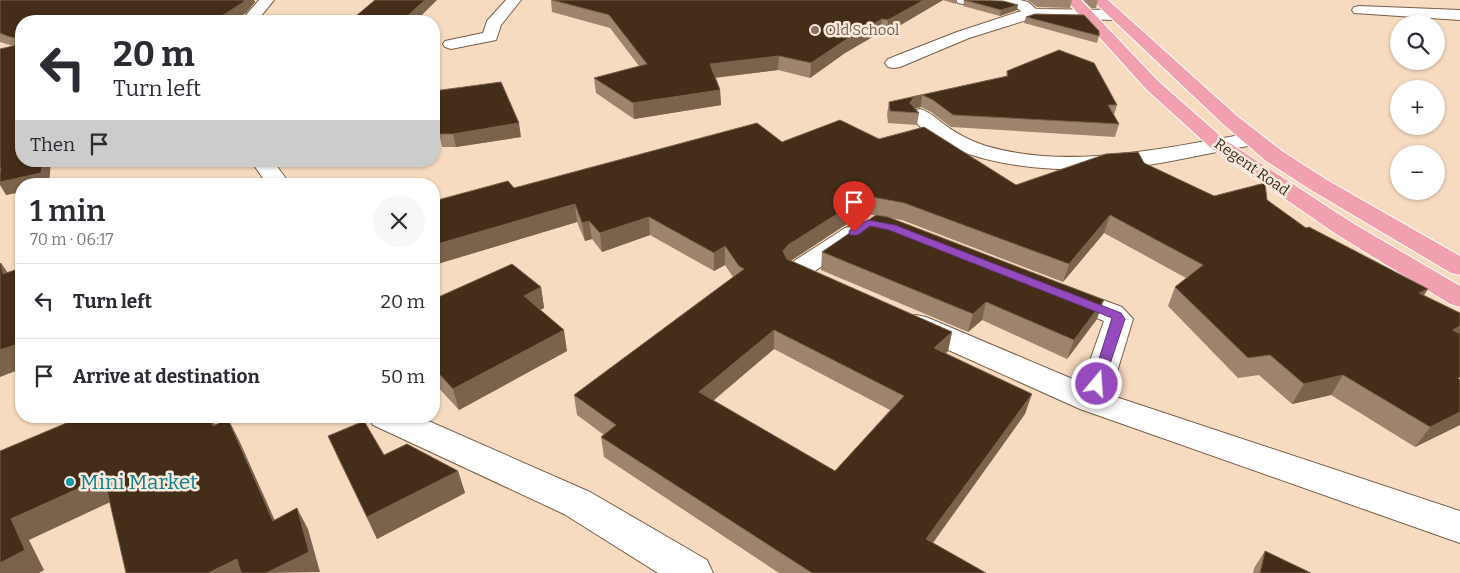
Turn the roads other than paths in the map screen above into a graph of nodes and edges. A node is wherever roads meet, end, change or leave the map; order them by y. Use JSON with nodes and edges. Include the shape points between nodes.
{"nodes":[{"id":1,"x":268,"y":0,"type":"edge"},
{"id":2,"x":514,"y":0,"type":"edge"},
{"id":3,"x":963,"y":0,"type":"edge"},
{"id":4,"x":1446,"y":0,"type":"edge"},
{"id":5,"x":1086,"y":5,"type":"edge"},
{"id":6,"x":1460,"y":7,"type":"edge"},
{"id":7,"x":1359,"y":10,"type":"dead end"},
{"id":8,"x":1032,"y":13,"type":"junction"},
{"id":9,"x":1460,"y":14,"type":"edge"},
{"id":10,"x":254,"y":15,"type":"edge"},
{"id":11,"x":451,"y":44,"type":"dead end"},
{"id":12,"x":894,"y":64,"type":"dead end"},
{"id":13,"x":920,"y":115,"type":"edge"},
{"id":14,"x":1253,"y":138,"type":"junction"},
{"id":15,"x":1218,"y":144,"type":"junction"},
{"id":16,"x":266,"y":167,"type":"edge"},
{"id":17,"x":275,"y":178,"type":"edge"},
{"id":18,"x":876,"y":224,"type":"edge"},
{"id":19,"x":1460,"y":267,"type":"edge"},
{"id":20,"x":1038,"y":284,"type":"edge"},
{"id":21,"x":832,"y":287,"type":"edge"},
{"id":22,"x":1460,"y":298,"type":"edge"},
{"id":23,"x":886,"y":310,"type":"edge"},
{"id":24,"x":1092,"y":401,"type":"junction"},
{"id":25,"x":400,"y":423,"type":"edge"},
{"id":26,"x":1460,"y":527,"type":"edge"},
{"id":27,"x":693,"y":573,"type":"edge"}],
"edges":[{"from":1,"to":10,"type":"street"},
{"from":2,"to":11,"type":"street","via":[[493,24],[490,37]]},
{"from":3,"to":8,"type":"street","via":[[1009,2],[1023,5]]},
{"from":4,"to":6,"type":"street"},
{"from":5,"to":8,"type":"street"},
{"from":5,"to":14,"type":"main road","name":"Regent Road","via":[[1116,15]]},
{"from":5,"to":15,"type":"main road","name":"Regent Road","via":[[1152,85]]},
{"from":7,"to":9,"type":"street"},
{"from":8,"to":12,"type":"street","via":[[963,35]]},
{"from":13,"to":15,"type":"street","via":[[937,130],[962,144],[1016,158],[1114,162]]},
{"from":14,"to":15,"type":"street"},
{"from":14,"to":19,"type":"main road","name":"Regent Road","via":[[1319,185]]},
{"from":15,"to":22,"type":"main road","name":"Regent Road","via":[[1345,229]]},
{"from":16,"to":17,"type":"street"},
{"from":18,"to":21,"type":"street","via":[[868,223],[796,271]]},
{"from":20,"to":24,"type":"street","via":[[1117,315],[1119,319]]},
{"from":23,"to":24,"type":"street"},
{"from":24,"to":26,"type":"street"},
{"from":25,"to":27,"type":"street","via":[[577,503]]}]}
